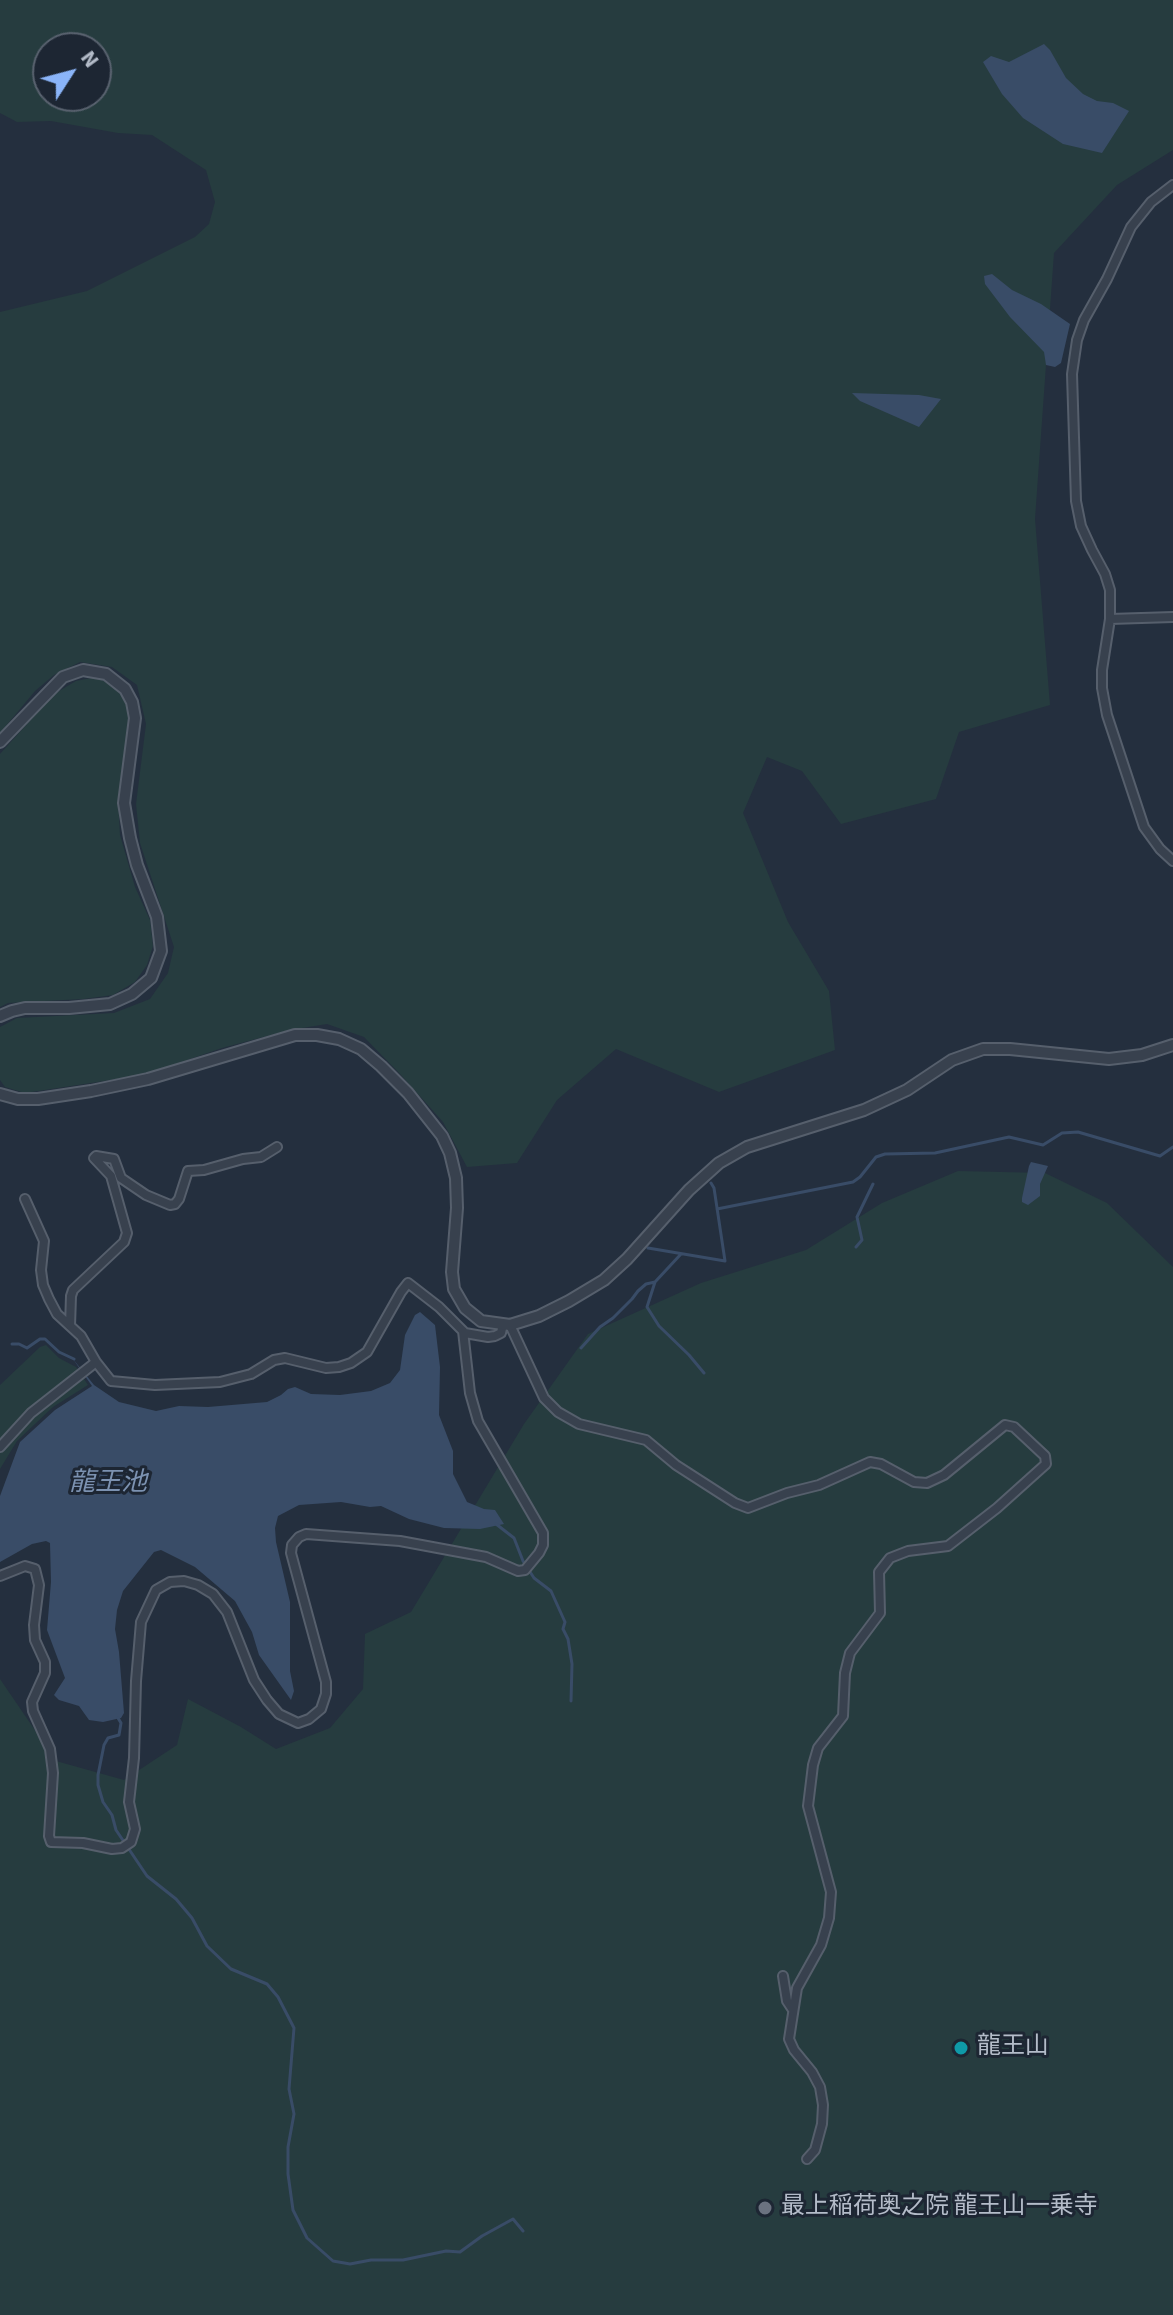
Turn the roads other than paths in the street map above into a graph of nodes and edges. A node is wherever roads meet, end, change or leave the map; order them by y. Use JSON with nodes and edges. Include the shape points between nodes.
{"nodes":[{"id":1,"x":1173,"y":185,"type":"edge"},
{"id":2,"x":1173,"y":617,"type":"edge"},
{"id":3,"x":1110,"y":619,"type":"junction"},
{"id":4,"x":0,"y":742,"type":"edge"},
{"id":5,"x":1173,"y":861,"type":"edge"},
{"id":6,"x":0,"y":1016,"type":"edge"},
{"id":7,"x":1173,"y":1045,"type":"edge"},
{"id":8,"x":0,"y":1094,"type":"edge"},
{"id":9,"x":277,"y":1147,"type":"dead end"},
{"id":10,"x":25,"y":1199,"type":"dead end"},
{"id":11,"x":507,"y":1325,"type":"junction"},
{"id":12,"x":70,"y":1326,"type":"junction"},
{"id":13,"x":463,"y":1331,"type":"junction"},
{"id":14,"x":96,"y":1362,"type":"junction"},
{"id":15,"x":0,"y":1447,"type":"edge"},
{"id":16,"x":0,"y":1576,"type":"edge"},
{"id":17,"x":783,"y":1976,"type":"dead end"},
{"id":18,"x":793,"y":2010,"type":"junction"},
{"id":19,"x":807,"y":2159,"type":"dead end"}],
"edges":[{"from":1,"to":3,"type":"street","via":[[1131,227],[1084,320],[1075,351],[1076,501],[1081,526],[1110,590]]},
{"from":2,"to":3,"type":"street"},
{"from":3,"to":5,"type":"street","via":[[1102,670],[1107,715],[1144,827]]},
{"from":4,"to":6,"type":"street","via":[[63,677],[83,670],[106,674],[125,689],[135,718],[124,803],[137,865],[157,917],[161,951],[151,978],[110,1004],[25,1008]]},
{"from":7,"to":11,"type":"street","via":[[1109,1059],[983,1049],[952,1060],[864,1110],[747,1147],[719,1163],[604,1280],[539,1316]]},
{"from":8,"to":11,"type":"street","via":[[38,1099],[91,1091],[295,1035],[339,1039],[361,1049],[408,1093],[442,1136],[456,1178],[454,1289],[481,1321]]},
{"from":9,"to":12,"type":"street","via":[[261,1157],[188,1171],[179,1199],[170,1205],[121,1178],[114,1159],[96,1156],[111,1176],[127,1233],[124,1242],[73,1290]]},
{"from":10,"to":12,"type":"street","via":[[44,1241],[43,1285],[57,1314]]},
{"from":11,"to":13,"type":"street","via":[[488,1337]]},
{"from":11,"to":18,"type":"street","via":[[544,1398],[558,1412],[579,1424],[646,1440],[676,1465],[748,1508],[870,1462],[927,1483],[1005,1425],[1045,1456],[1046,1464],[948,1546],[908,1551],[890,1558],[879,1572],[880,1613],[850,1653],[843,1716],[818,1748],[813,1765],[808,1806],[831,1892],[829,1918],[797,1988]]},
{"from":12,"to":14,"type":"street"},
{"from":13,"to":14,"type":"street","via":[[408,1283],[367,1352],[339,1367],[285,1358],[220,1382],[155,1385],[111,1381]]},
{"from":13,"to":16,"type":"street","via":[[478,1421],[543,1533],[539,1553],[518,1571],[486,1557],[400,1541],[299,1537],[291,1553],[326,1694],[321,1709],[298,1723],[279,1714],[267,1700],[227,1612],[213,1594],[184,1581],[156,1590],[141,1622],[129,1802],[135,1829],[131,1842],[122,1848],[51,1842],[50,1749],[32,1702],[45,1673],[35,1640],[39,1585],[35,1569],[25,1566]]},
{"from":14,"to":15,"type":"street","via":[[31,1413]]},
{"from":17,"to":18,"type":"street"},
{"from":18,"to":19,"type":"street","via":[[789,2039],[816,2080],[823,2105],[815,2150]]}]}
